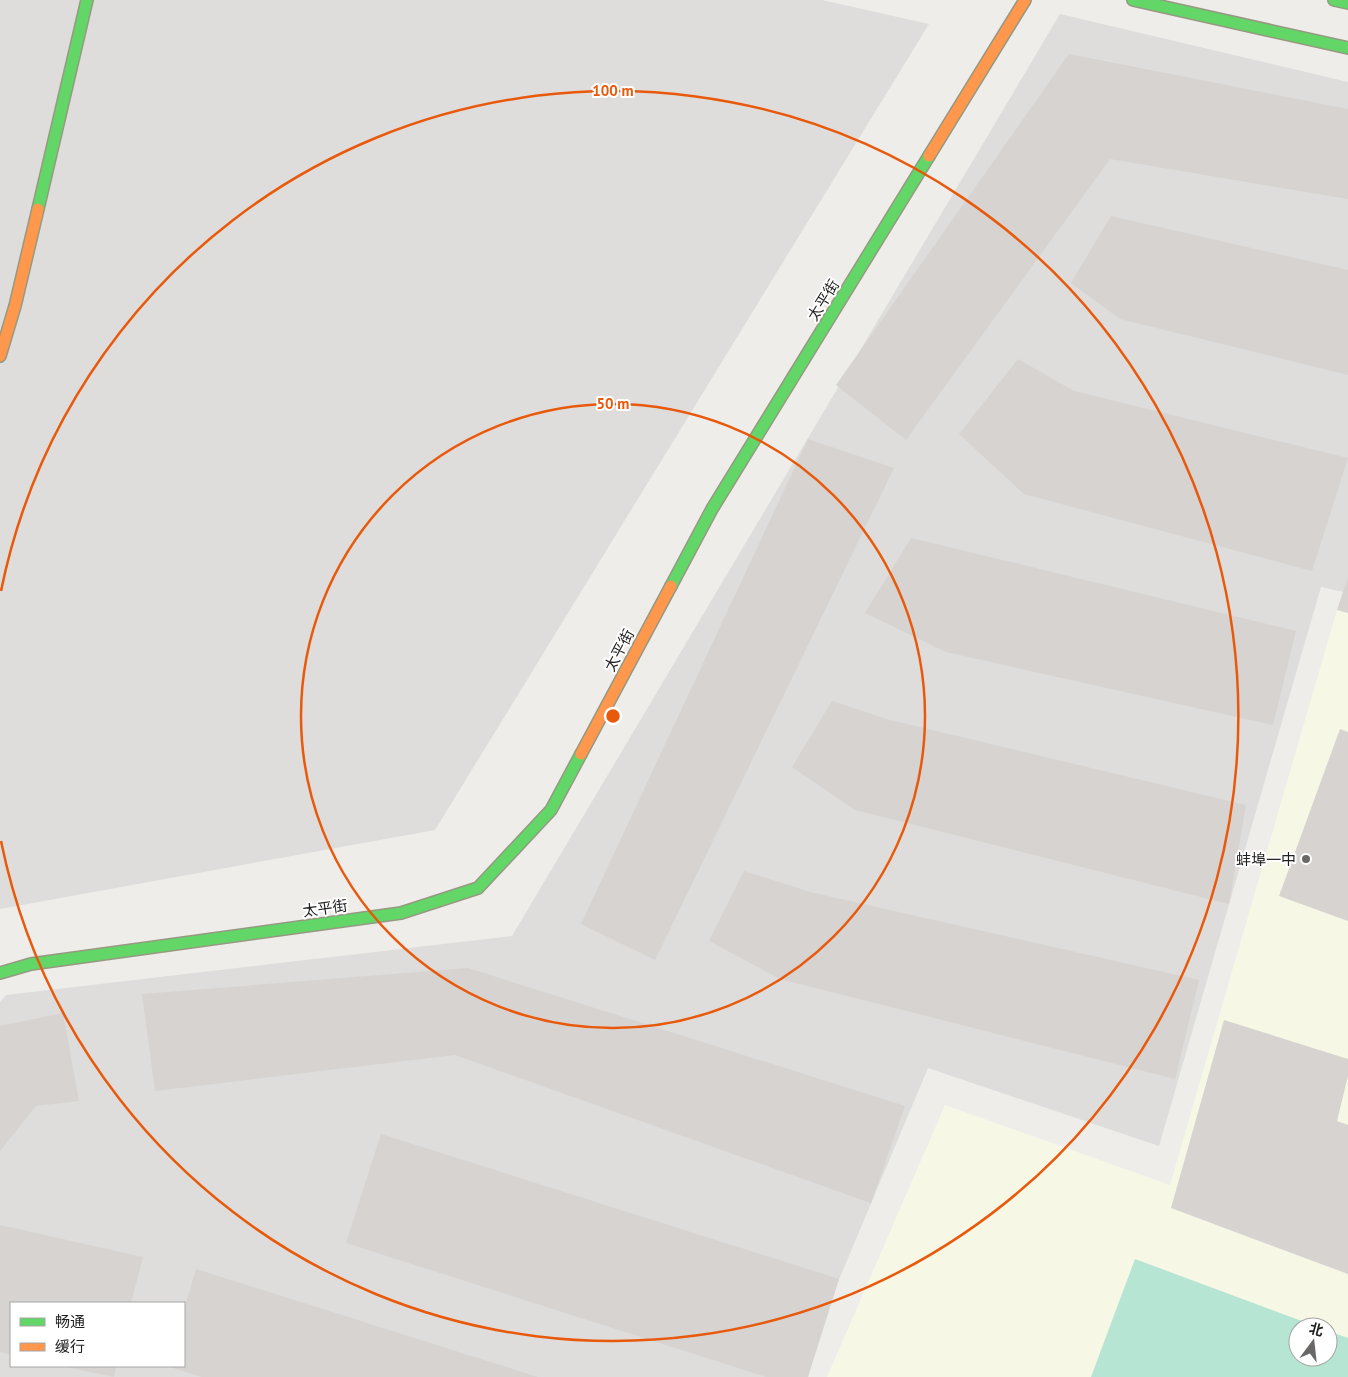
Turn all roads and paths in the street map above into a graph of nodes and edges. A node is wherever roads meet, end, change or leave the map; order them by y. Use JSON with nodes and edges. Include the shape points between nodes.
{"nodes":[{"id":1,"x":87,"y":0,"type":"edge"},
{"id":2,"x":1025,"y":0,"type":"edge"},
{"id":3,"x":1133,"y":0,"type":"edge"},
{"id":4,"x":1334,"y":0,"type":"edge"},
{"id":5,"x":1348,"y":3,"type":"edge"},
{"id":6,"x":1348,"y":48,"type":"edge"},
{"id":7,"x":0,"y":356,"type":"edge"},
{"id":8,"x":0,"y":973,"type":"edge"}],
"edges":[{"from":1,"to":7,"type":"street","via":[[15,306]]},
{"from":2,"to":8,"type":"street","name":"太平街","via":[[712,509],[551,810],[478,888],[401,913],[31,964]]},
{"from":3,"to":6,"type":"street"},
{"from":4,"to":5,"type":"street"}]}
